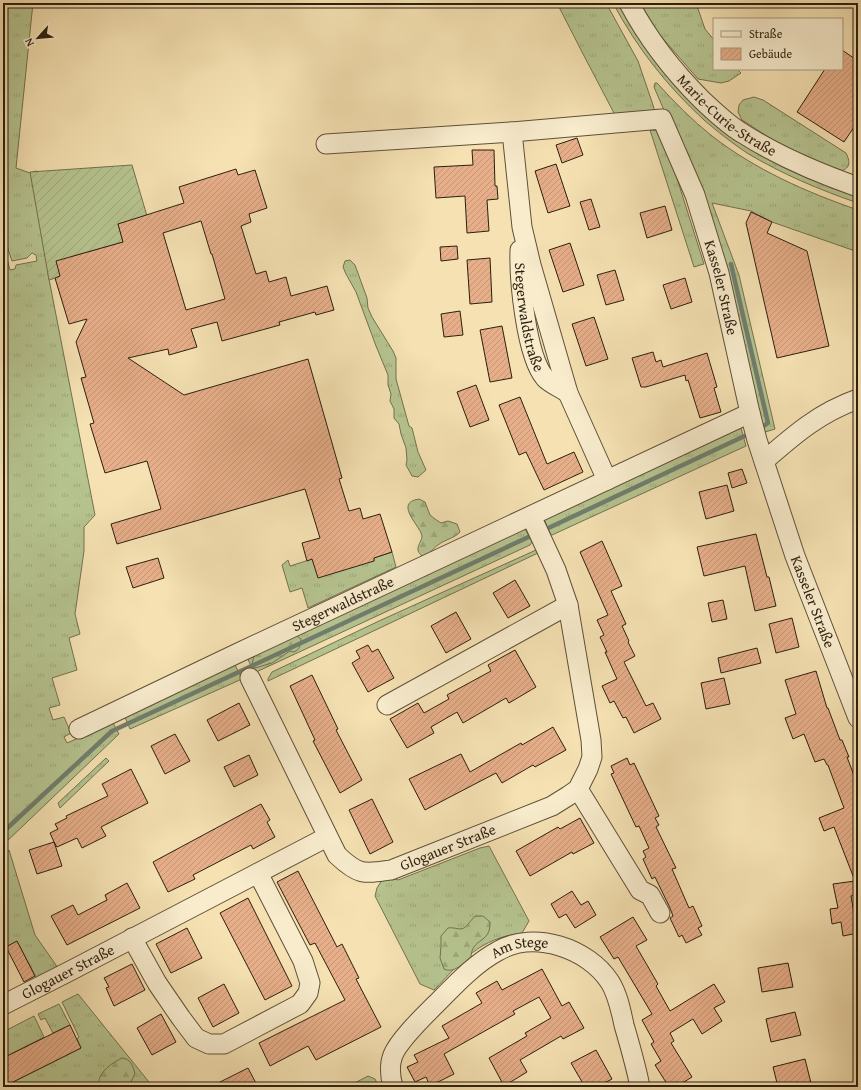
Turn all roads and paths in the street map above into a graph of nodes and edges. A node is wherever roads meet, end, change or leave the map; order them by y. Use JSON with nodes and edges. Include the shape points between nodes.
{"nodes":[{"id":1,"x":629,"y":3,"type":"edge"},
{"id":2,"x":512,"y":132,"type":"junction"},
{"id":3,"x":326,"y":144,"type":"dead end"},
{"id":4,"x":858,"y":187,"type":"edge"},
{"id":5,"x":858,"y":399,"type":"edge"},
{"id":6,"x":753,"y":426,"type":"junction"},
{"id":7,"x":764,"y":461,"type":"junction"},
{"id":8,"x":607,"y":480,"type":"junction"},
{"id":9,"x":536,"y":526,"type":"junction"},
{"id":10,"x":568,"y":606,"type":"junction"},
{"id":11,"x":250,"y":678,"type":"dead end"},
{"id":12,"x":387,"y":705,"type":"dead end"},
{"id":13,"x":858,"y":718,"type":"edge"},
{"id":14,"x":79,"y":729,"type":"dead end"},
{"id":15,"x":578,"y":789,"type":"junction"},
{"id":16,"x":327,"y":837,"type":"junction"},
{"id":17,"x":258,"y":873,"type":"junction"},
{"id":18,"x":660,"y":913,"type":"dead end"},
{"id":19,"x":132,"y":938,"type":"junction"},
{"id":20,"x":3,"y":1005,"type":"edge"},
{"id":21,"x":634,"y":1084,"type":"edge"},
{"id":22,"x":393,"y":1087,"type":"edge"}],
"edges":[{"from":1,"to":4,"type":"street","name":"Marie-Curie-Straße","via":[[652,42],[672,68],[718,116],[742,133],[782,155],[816,172]]},
{"from":2,"to":3,"type":"street"},
{"from":2,"to":6,"type":"street","name":"Kasseler Straße","via":[[662,119],[695,195],[719,273]]},
{"from":2,"to":8,"type":"street","name":"Stegerwaldstraße","via":[[522,227],[531,265],[568,393]]},
{"from":5,"to":7,"type":"street","via":[[818,418]]},
{"from":6,"to":7,"type":"street","name":"Kasseler Straße"},
{"from":6,"to":8,"type":"street","name":"Stegerwaldstraße"},
{"from":7,"to":13,"type":"street","name":"Kasseler Straße","via":[[795,556]]},
{"from":8,"to":9,"type":"street","name":"Stegerwaldstraße"},
{"from":9,"to":10,"type":"street","name":"Glogauer Straße","via":[[556,570]]},
{"from":9,"to":14,"type":"street","name":"Stegerwaldstraße","via":[[238,652]]},
{"from":10,"to":12,"type":"street"},
{"from":10,"to":15,"type":"street","name":"Glogauer Straße","via":[[592,757],[585,778]]},
{"from":11,"to":16,"type":"street","name":"Glogauer Straße"},
{"from":15,"to":16,"type":"street","name":"Glogauer Straße","via":[[552,806],[391,870],[368,874],[350,868],[337,855]]},
{"from":15,"to":18,"type":"street","via":[[640,890],[650,895]]},
{"from":16,"to":17,"type":"street","name":"Glogauer Straße"},
{"from":17,"to":19,"type":"street","name":"Glogauer Straße"},
{"from":17,"to":19,"type":"street","name":"Glogauer Straße","via":[[303,961],[310,983],[308,993],[300,1004],[224,1044],[209,1044],[196,1038],[157,983]]},
{"from":19,"to":20,"type":"street","name":"Glogauer Straße"},
{"from":21,"to":22,"type":"street","name":"Am Stege","via":[[618,1002],[610,983],[588,960],[568,948],[544,942],[515,944],[498,950],[475,966],[396,1047],[390,1066]]}]}
